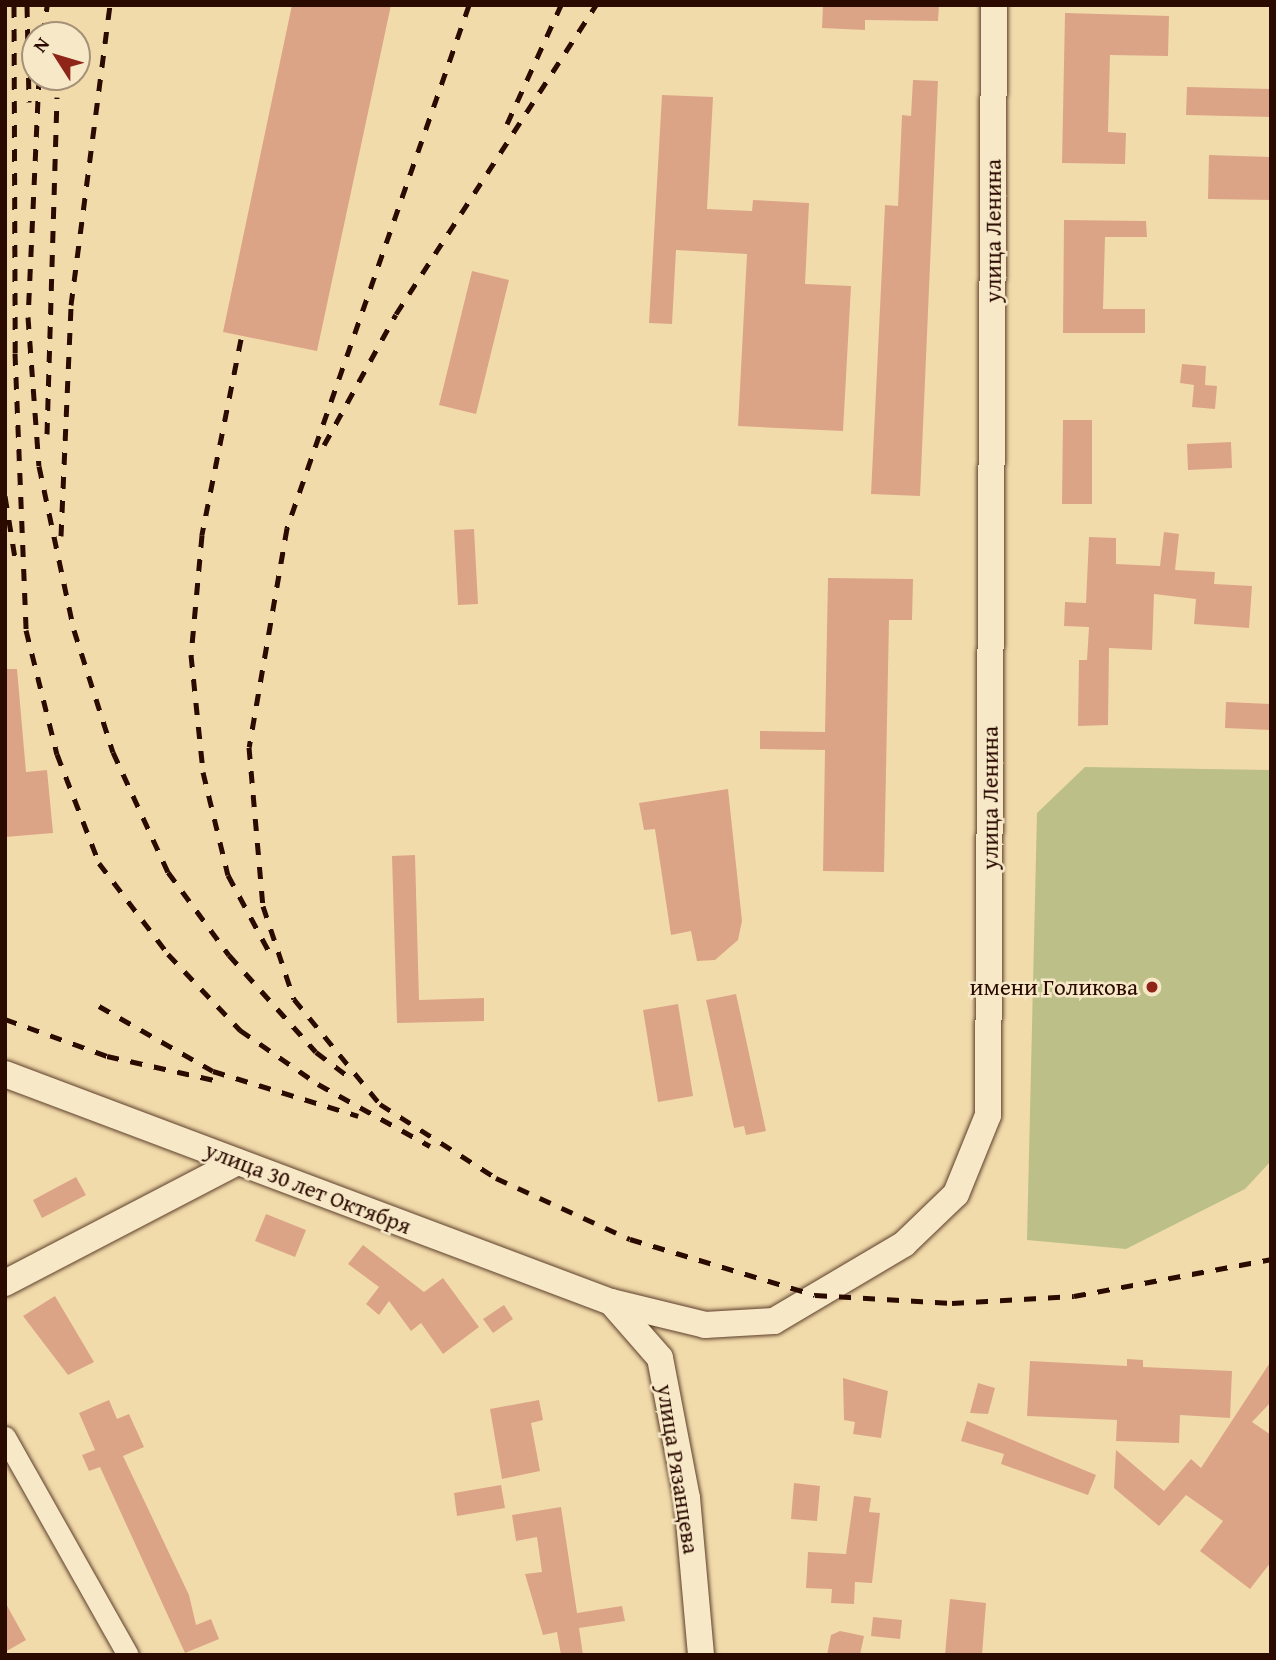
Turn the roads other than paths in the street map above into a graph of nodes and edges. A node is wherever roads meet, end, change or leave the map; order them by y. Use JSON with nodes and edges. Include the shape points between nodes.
{"nodes":[{"id":1,"x":994,"y":5,"type":"edge"},
{"id":2,"x":5,"y":1074,"type":"edge"},
{"id":3,"x":237,"y":1162,"type":"junction"},
{"id":4,"x":5,"y":1283,"type":"edge"},
{"id":5,"x":611,"y":1302,"type":"junction"},
{"id":6,"x":5,"y":1437,"type":"edge"},
{"id":7,"x":128,"y":1655,"type":"edge"},
{"id":8,"x":701,"y":1655,"type":"edge"}],
"edges":[{"from":1,"to":5,"type":"street","name":"улица Ленина","via":[[988,1115],[956,1194],[904,1244],[774,1321],[705,1325]]},
{"from":2,"to":3,"type":"street","name":"улица 30 лет Октября"},
{"from":3,"to":4,"type":"street"},
{"from":3,"to":5,"type":"street","name":"улица 30 лет Октября"},
{"from":5,"to":8,"type":"street","name":"улица Рязанцева","via":[[660,1358],[687,1497]]},
{"from":6,"to":7,"type":"street"}]}
